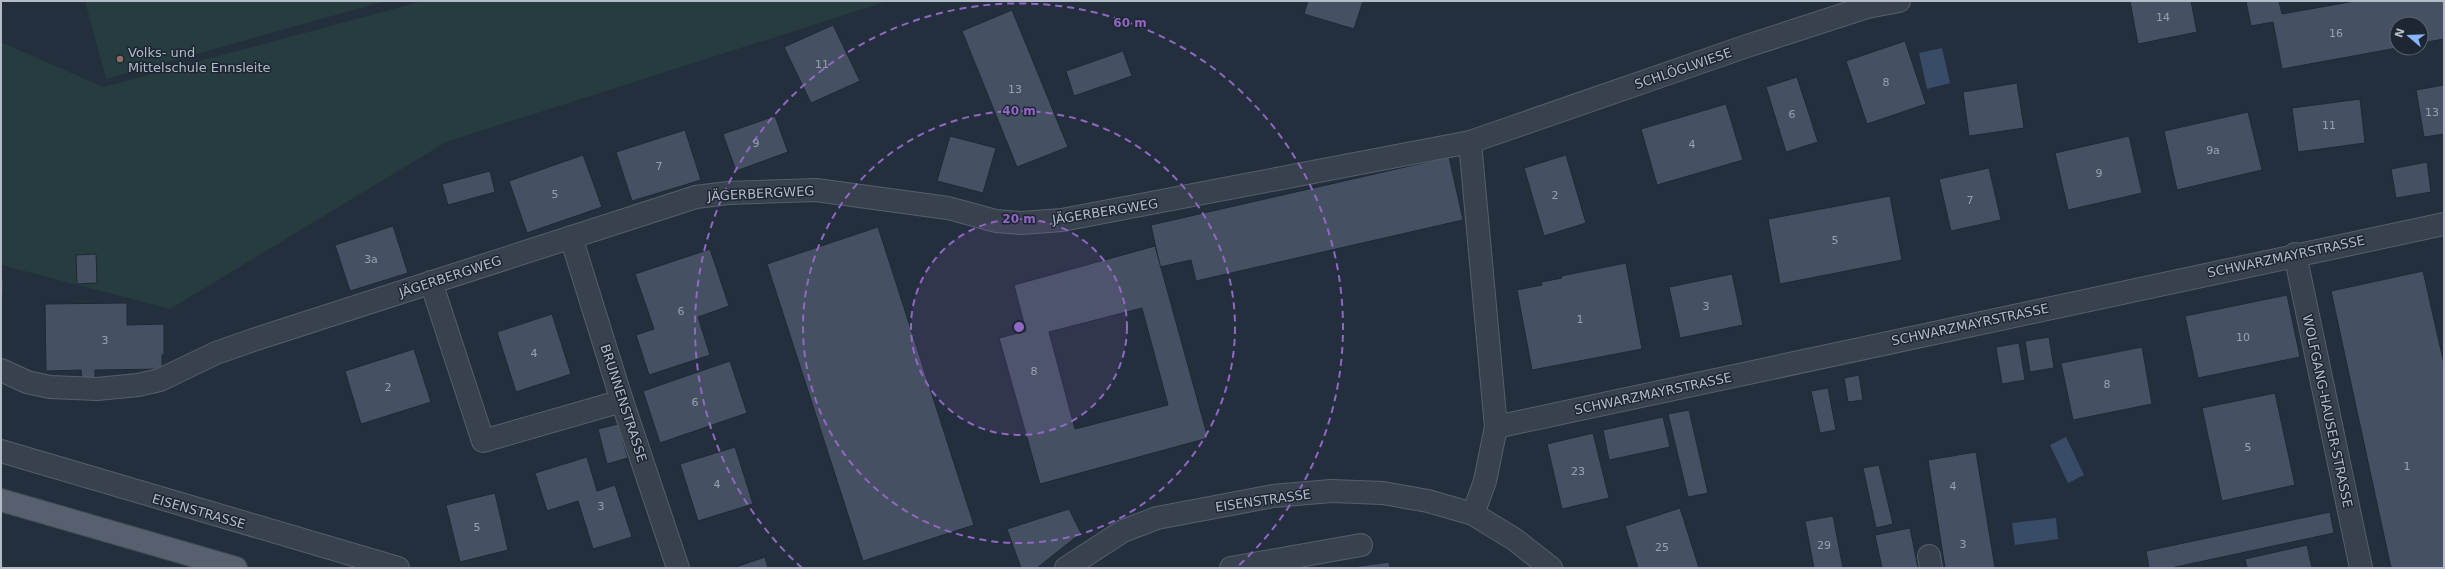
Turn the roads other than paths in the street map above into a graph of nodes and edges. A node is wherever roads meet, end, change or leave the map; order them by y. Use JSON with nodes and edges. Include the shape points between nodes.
{"nodes":[{"id":1,"x":1899,"y":1,"type":"edge"},
{"id":2,"x":1470,"y":142,"type":"junction"},
{"id":3,"x":2444,"y":224,"type":"edge"},
{"id":4,"x":571,"y":237,"type":"junction"},
{"id":5,"x":2295,"y":254,"type":"junction"},
{"id":6,"x":431,"y":282,"type":"junction"},
{"id":7,"x":1,"y":370,"type":"edge"},
{"id":8,"x":622,"y":401,"type":"junction"},
{"id":9,"x":1496,"y":427,"type":"junction"},
{"id":10,"x":1,"y":451,"type":"edge"},
{"id":11,"x":1,"y":500,"type":"edge"},
{"id":12,"x":1473,"y":514,"type":"junction"},
{"id":13,"x":1361,"y":545,"type":"dead end"},
{"id":14,"x":236,"y":568,"type":"edge"},
{"id":15,"x":398,"y":568,"type":"edge"},
{"id":16,"x":678,"y":568,"type":"edge"},
{"id":17,"x":1066,"y":568,"type":"edge"},
{"id":18,"x":1231,"y":568,"type":"edge"},
{"id":19,"x":1551,"y":568,"type":"edge"},
{"id":20,"x":2361,"y":568,"type":"edge"}],
"edges":[{"from":1,"to":2,"type":"street","name":"SCHLÖGLWIESE","via":[[1867,7]]},
{"from":2,"to":4,"type":"street","name":"JÄGERBERGWEG","via":[[1062,220],[1021,223],[996,221],[948,208],[816,190],[696,197]]},
{"from":2,"to":9,"type":"street"},
{"from":3,"to":5,"type":"street","name":"SCHWARZMAYRSTRASSE"},
{"from":4,"to":6,"type":"street","name":"JÄGERBERGWEG"},
{"from":4,"to":8,"type":"street","name":"BRUNNENSTRASSE"},
{"from":5,"to":9,"type":"street","name":"SCHWARZMAYRSTRASSE"},
{"from":5,"to":20,"type":"street","name":"WOLFGANG-HAUSER-STRASSE"},
{"from":6,"to":7,"type":"street","name":"JÄGERBERGWEG","via":[[256,339],[146,384],[68,389],[27,382]]},
{"from":6,"to":8,"type":"street","via":[[483,441]]},
{"from":8,"to":16,"type":"street","name":"BRUNNENSTRASSE"},
{"from":9,"to":12,"type":"street","via":[[1485,481]]},
{"from":10,"to":15,"type":"street","name":"EISENSTRASSE"},
{"from":11,"to":14,"type":"main road"},
{"from":12,"to":17,"type":"street","name":"EISENSTRASSE","via":[[1428,501],[1383,493],[1331,492],[1273,496],[1157,518],[1123,531]]},
{"from":12,"to":19,"type":"street","name":"EISENSTRASSE","via":[[1514,539]]},
{"from":13,"to":18,"type":"street"}]}
